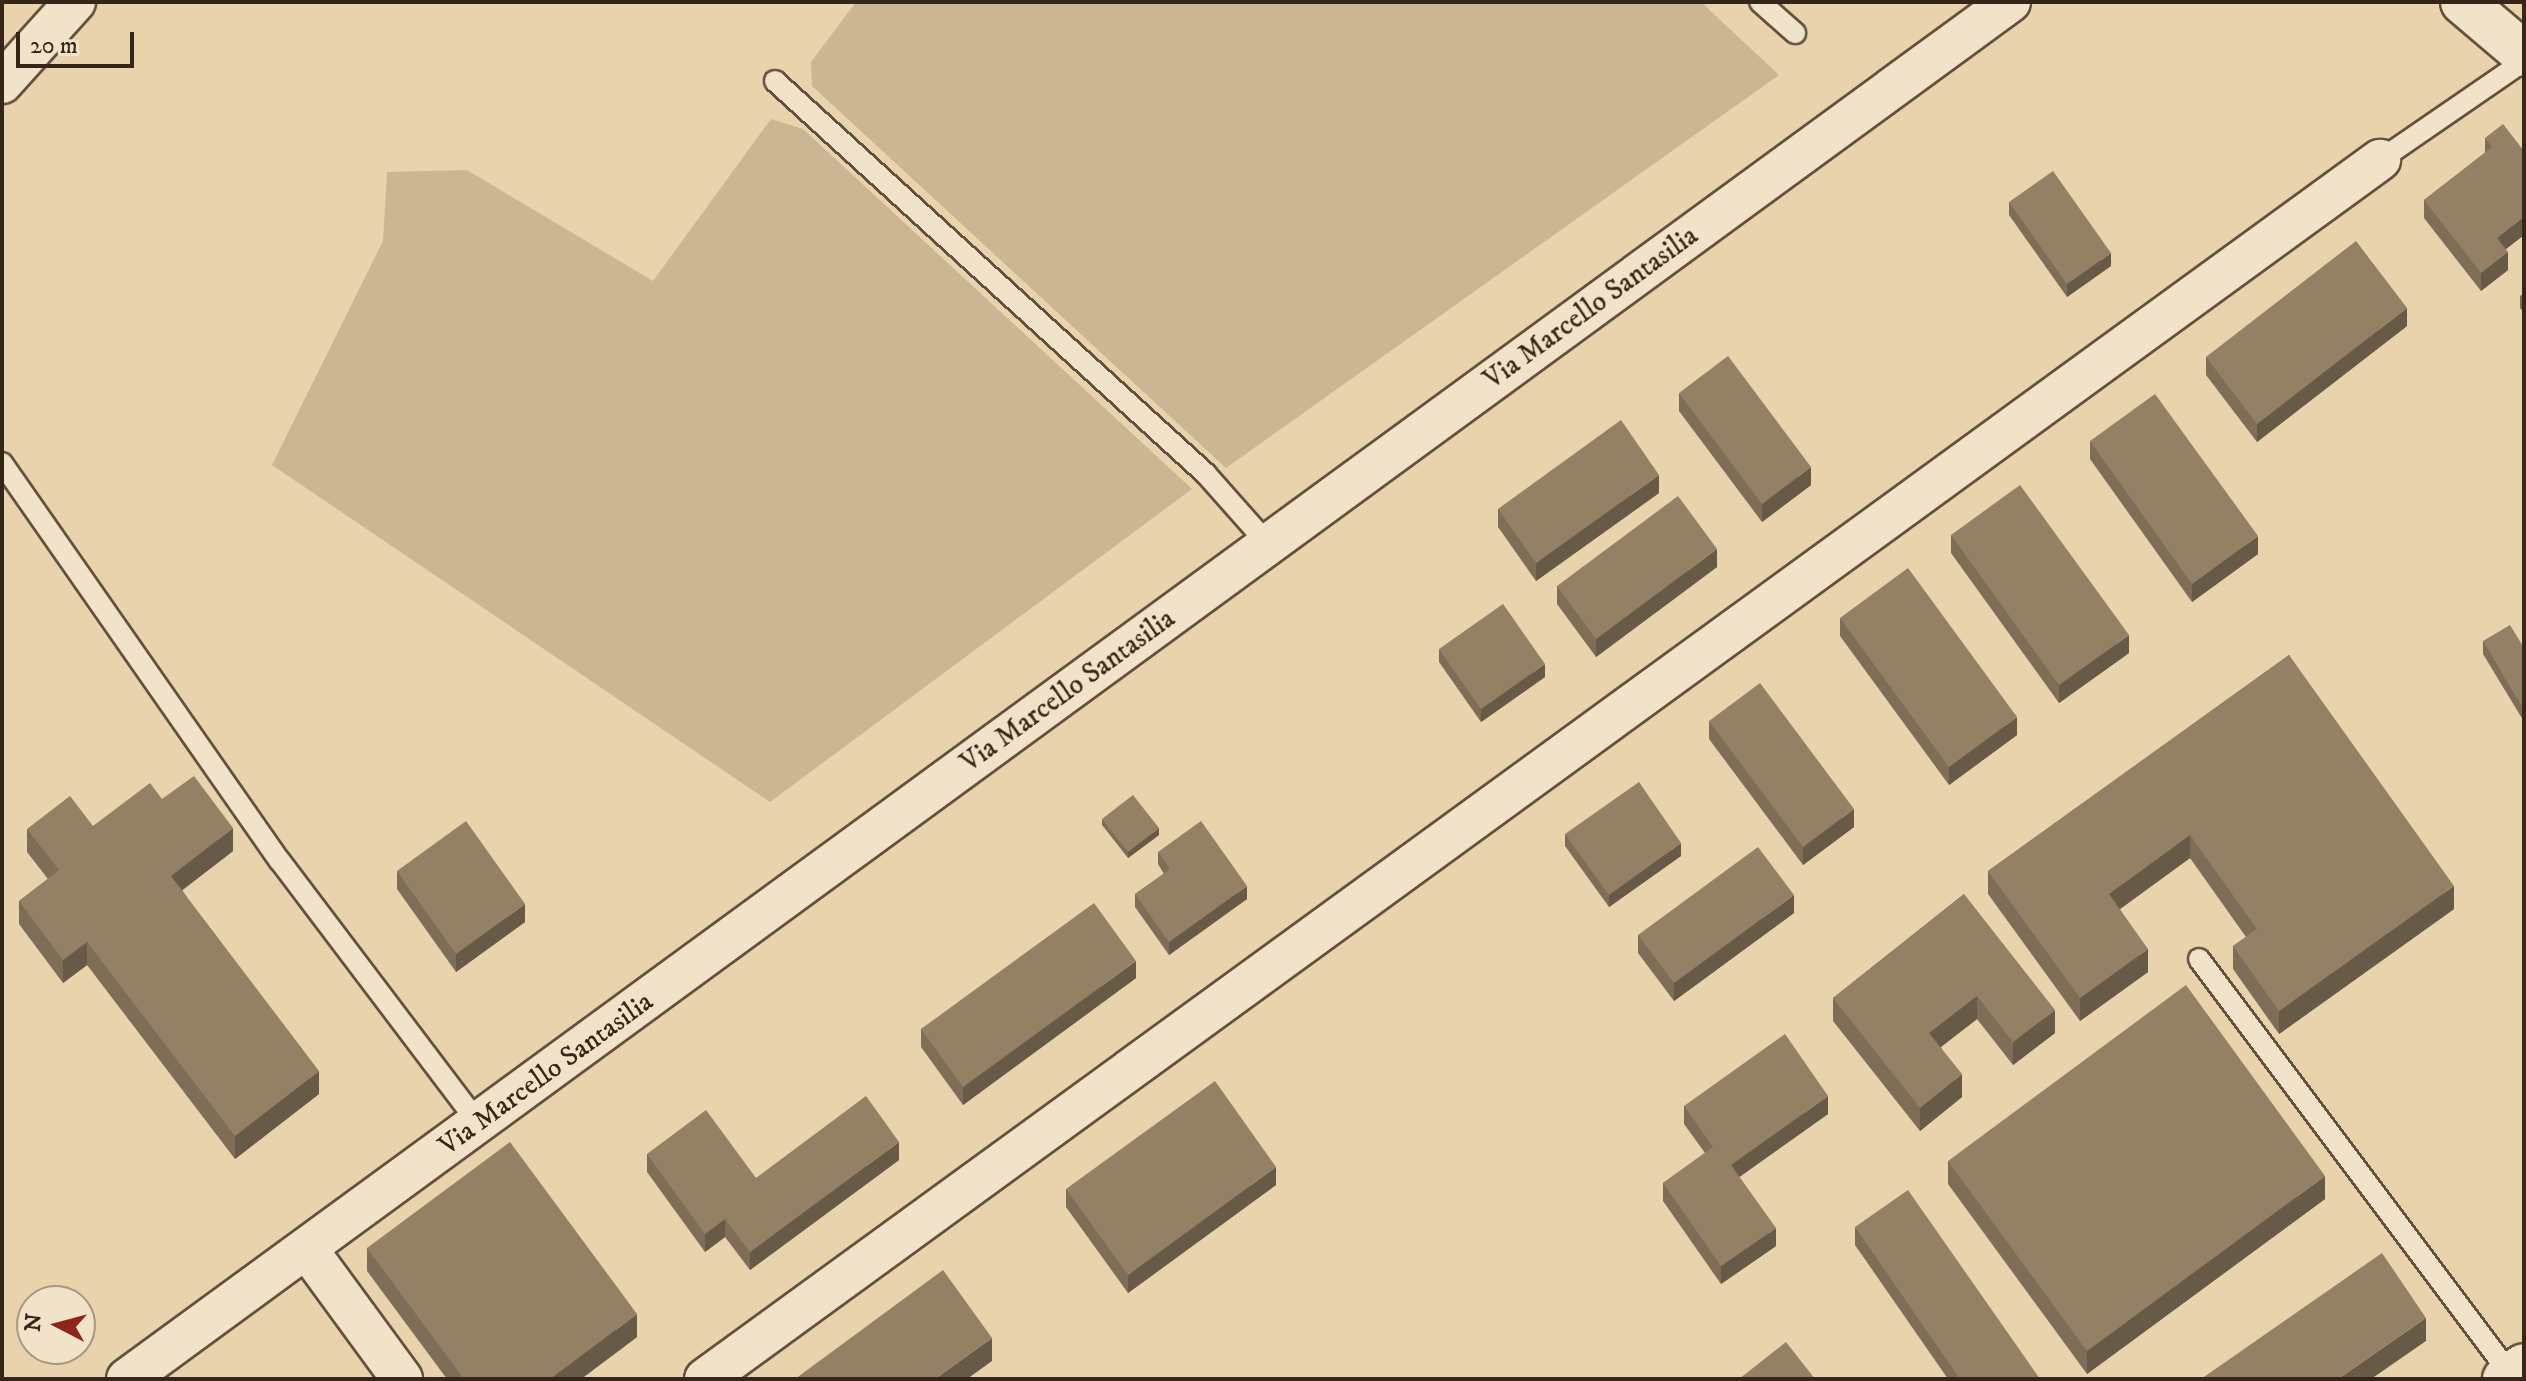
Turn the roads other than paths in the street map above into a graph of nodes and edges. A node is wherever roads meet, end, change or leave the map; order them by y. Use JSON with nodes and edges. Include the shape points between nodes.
{"nodes":[{"id":1,"x":75,"y":2,"type":"edge"},
{"id":2,"x":1760,"y":2,"type":"edge"},
{"id":3,"x":2010,"y":2,"type":"edge"},
{"id":4,"x":2463,"y":2,"type":"edge"},
{"id":5,"x":1795,"y":33,"type":"dead end"},
{"id":6,"x":2524,"y":54,"type":"edge"},
{"id":7,"x":10,"y":56,"type":"edge"},
{"id":8,"x":2524,"y":61,"type":"edge"},
{"id":9,"x":775,"y":81,"type":"dead end"},
{"id":10,"x":2380,"y":160,"type":"joint"},
{"id":11,"x":2,"y":463,"type":"edge"},
{"id":12,"x":1268,"y":544,"type":"junction"},
{"id":13,"x":2199,"y":959,"type":"dead end"},
{"id":14,"x":478,"y":1123,"type":"junction"},
{"id":15,"x":307,"y":1249,"type":"junction"},
{"id":16,"x":2513,"y":1373,"type":"edge"},
{"id":17,"x":127,"y":1379,"type":"edge"},
{"id":18,"x":402,"y":1379,"type":"edge"},
{"id":19,"x":705,"y":1379,"type":"edge"}],
"edges":[{"from":1,"to":7,"type":"street"},
{"from":2,"to":5,"type":"lane"},
{"from":3,"to":12,"type":"street","name":"Via Marcello Santasilia"},
{"from":4,"to":6,"type":"street"},
{"from":8,"to":10,"type":"lane"},
{"from":9,"to":12,"type":"lane","via":[[1206,474]]},
{"from":10,"to":19,"type":"street"},
{"from":11,"to":14,"type":"lane","via":[[280,861]]},
{"from":12,"to":14,"type":"street","name":"Via Marcello Santasilia"},
{"from":13,"to":16,"type":"lane"},
{"from":14,"to":15,"type":"street","name":"Via Marcello Santasilia"},
{"from":15,"to":17,"type":"street","name":"Via Marcello Santasilia"},
{"from":15,"to":18,"type":"street"}]}
